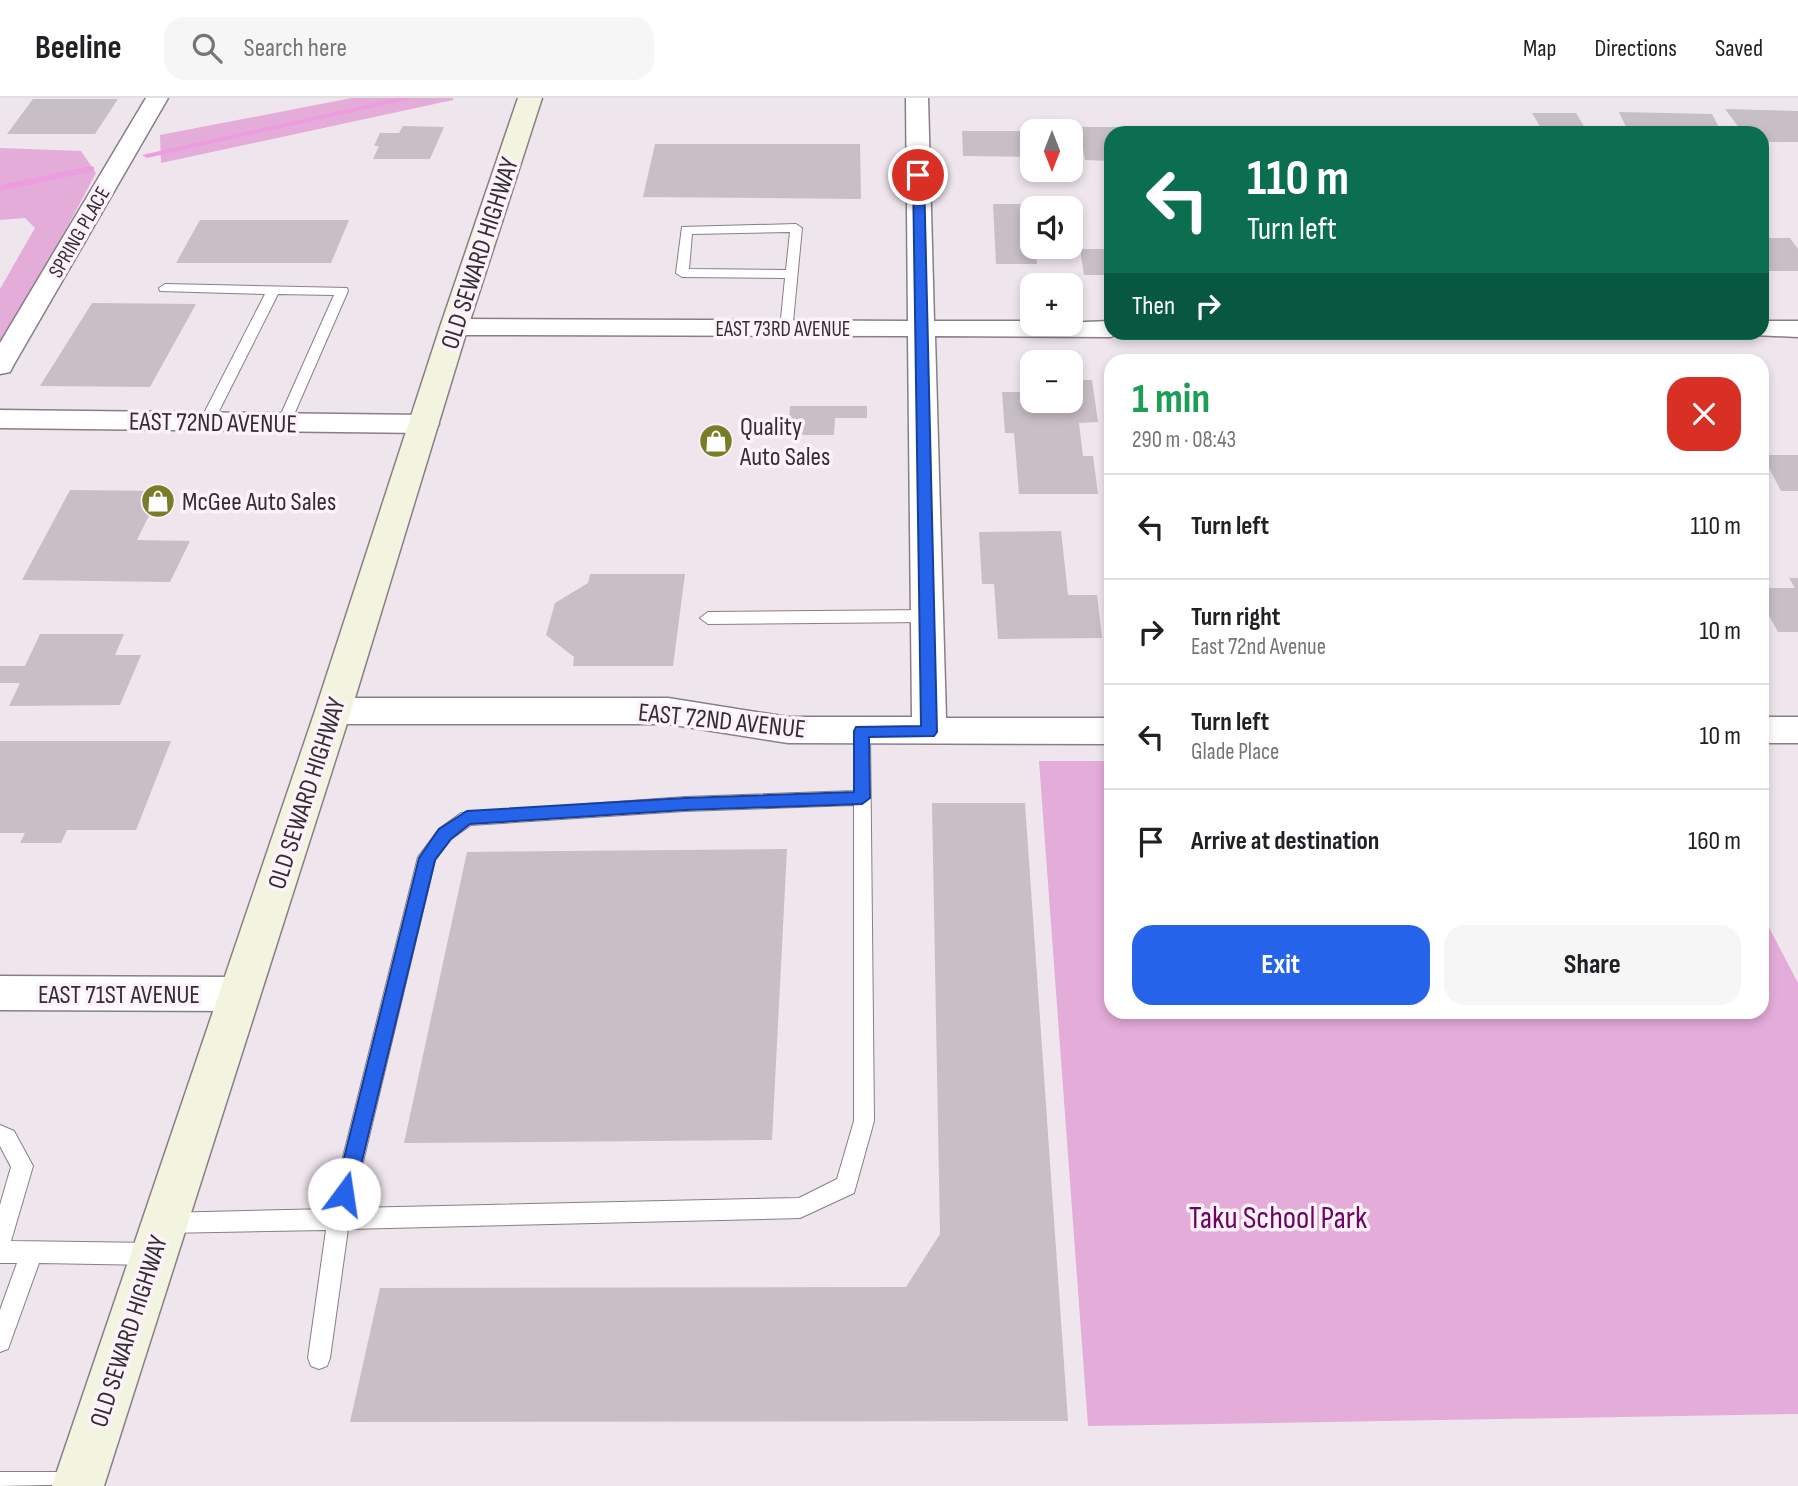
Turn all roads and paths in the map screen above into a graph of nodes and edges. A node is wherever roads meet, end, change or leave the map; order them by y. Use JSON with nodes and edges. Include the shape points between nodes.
{"nodes":[{"id":1,"x":157,"y":98,"type":"edge"},
{"id":2,"x":530,"y":98,"type":"edge"},
{"id":3,"x":917,"y":98,"type":"edge"},
{"id":4,"x":792,"y":274,"type":"junction"},
{"id":5,"x":165,"y":288,"type":"dead end"},
{"id":6,"x":273,"y":290,"type":"junction"},
{"id":7,"x":454,"y":327,"type":"junction"},
{"id":8,"x":787,"y":329,"type":"junction"},
{"id":9,"x":1104,"y":329,"type":"edge"},
{"id":10,"x":1769,"y":329,"type":"edge"},
{"id":11,"x":1798,"y":329,"type":"edge"},
{"id":12,"x":921,"y":330,"type":"junction"},
{"id":13,"x":0,"y":366,"type":"edge"},
{"id":14,"x":0,"y":419,"type":"edge"},
{"id":15,"x":207,"y":421,"type":"junction"},
{"id":16,"x":284,"y":422,"type":"junction"},
{"id":17,"x":425,"y":425,"type":"junction"},
{"id":18,"x":927,"y":616,"type":"junction"},
{"id":19,"x":708,"y":618,"type":"dead end"},
{"id":20,"x":333,"y":711,"type":"junction"},
{"id":21,"x":1769,"y":730,"type":"edge"},
{"id":22,"x":1798,"y":730,"type":"edge"},
{"id":23,"x":862,"y":731,"type":"junction"},
{"id":24,"x":929,"y":732,"type":"junction"},
{"id":25,"x":1104,"y":732,"type":"edge"},
{"id":26,"x":862,"y":798,"type":"junction"},
{"id":27,"x":0,"y":993,"type":"edge"},
{"id":28,"x":239,"y":994,"type":"junction"},
{"id":29,"x":0,"y":1135,"type":"edge"},
{"id":30,"x":338,"y":1220,"type":"junction"},
{"id":31,"x":159,"y":1239,"type":"junction"},
{"id":32,"x":0,"y":1242,"type":"edge"},
{"id":33,"x":0,"y":1252,"type":"edge"},
{"id":34,"x":32,"y":1253,"type":"junction"},
{"id":35,"x":0,"y":1341,"type":"edge"},
{"id":36,"x":319,"y":1358,"type":"dead end"},
{"id":37,"x":0,"y":1483,"type":"edge"},
{"id":38,"x":78,"y":1485,"type":"edge"}],
"edges":[{"from":1,"to":13,"type":"street","name":"SPRING PLACE"},
{"from":2,"to":7,"type":"main road","name":"OLD SEWARD HIGHWAY"},
{"from":3,"to":12,"type":"street"},
{"from":4,"to":4,"type":"lane","via":[[796,228],[686,230],[682,273]]},
{"from":4,"to":8,"type":"lane"},
{"from":5,"to":6,"type":"lane"},
{"from":6,"to":15,"type":"lane"},
{"from":6,"to":16,"type":"lane","via":[[342,291]]},
{"from":7,"to":8,"type":"street","name":"EAST 73RD AVENUE"},
{"from":7,"to":17,"type":"main road","name":"OLD SEWARD HIGHWAY"},
{"from":8,"to":12,"type":"street","name":"EAST 73RD AVENUE"},
{"from":9,"to":12,"type":"street","name":"EAST 73RD AVENUE"},
{"from":10,"to":11,"type":"street"},
{"from":12,"to":18,"type":"street"},
{"from":14,"to":15,"type":"street","name":"EAST 72ND AVENUE"},
{"from":15,"to":16,"type":"street","name":"EAST 72ND AVENUE"},
{"from":16,"to":17,"type":"street","name":"EAST 72ND AVENUE"},
{"from":17,"to":20,"type":"main road","name":"OLD SEWARD HIGHWAY"},
{"from":18,"to":19,"type":"lane"},
{"from":18,"to":24,"type":"street"},
{"from":20,"to":23,"type":"street","name":"EAST 72ND AVENUE","via":[[668,711],[788,730]]},
{"from":20,"to":28,"type":"main road","name":"OLD SEWARD HIGHWAY"},
{"from":21,"to":22,"type":"street"},
{"from":23,"to":24,"type":"street","name":"EAST 72ND AVENUE"},
{"from":23,"to":26,"type":"lane"},
{"from":24,"to":25,"type":"street","name":"EAST 72ND AVENUE"},
{"from":26,"to":30,"type":"lane","via":[[467,818],[445,834],[427,858]]},
{"from":26,"to":30,"type":"lane","via":[[864,1121],[846,1186],[800,1208]]},
{"from":27,"to":28,"type":"street","name":"EAST 71ST AVENUE"},
{"from":28,"to":31,"type":"main road","name":"OLD SEWARD HIGHWAY"},
{"from":29,"to":32,"type":"lane","via":[[7,1138],[22,1166]]},
{"from":30,"to":31,"type":"lane"},
{"from":30,"to":36,"type":"lane"},
{"from":31,"to":34,"type":"lane"},
{"from":31,"to":38,"type":"main road","name":"OLD SEWARD HIGHWAY"},
{"from":33,"to":34,"type":"lane"},
{"from":34,"to":35,"type":"lane"},
{"from":37,"to":38,"type":"lane"}]}
